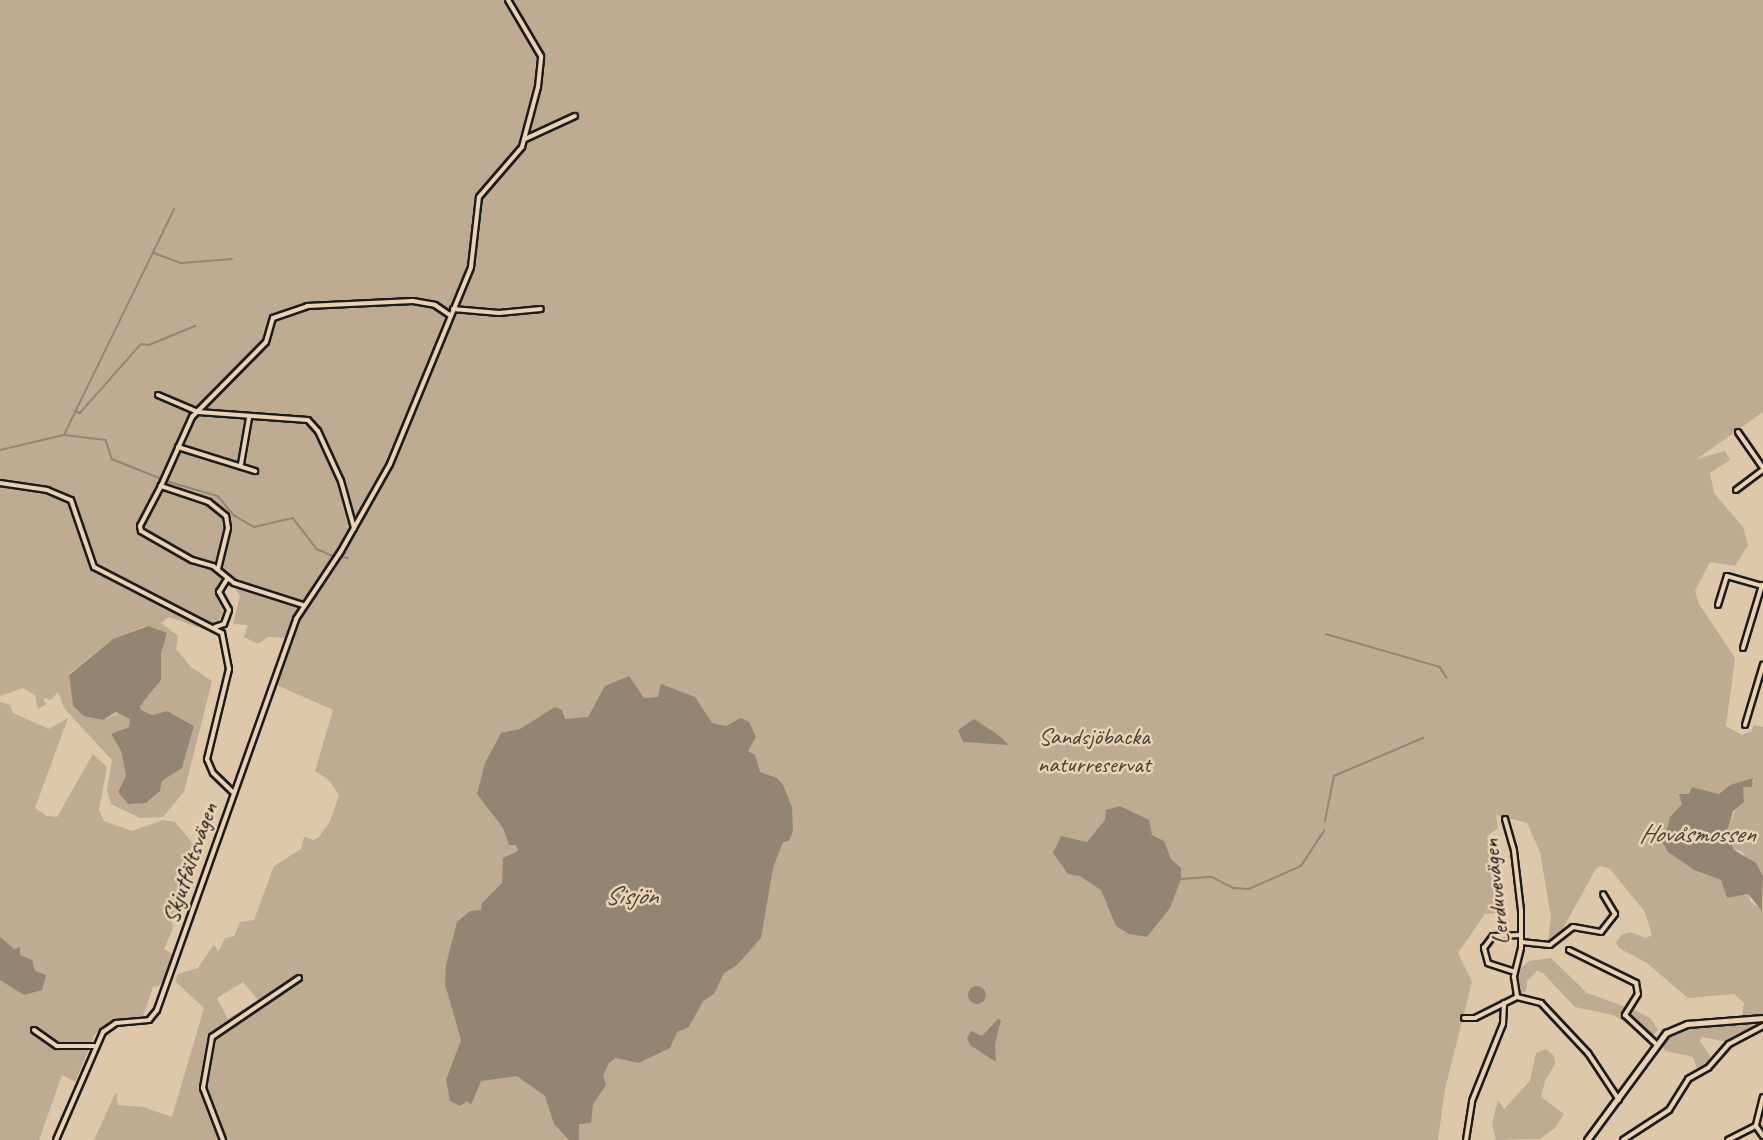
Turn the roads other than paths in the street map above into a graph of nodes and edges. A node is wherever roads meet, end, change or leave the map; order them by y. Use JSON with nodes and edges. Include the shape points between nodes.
{"nodes":[{"id":1,"x":508,"y":0,"type":"edge"},
{"id":2,"x":575,"y":116,"type":"dead end"},
{"id":3,"x":525,"y":140,"type":"junction"},
{"id":4,"x":453,"y":309,"type":"junction"},
{"id":5,"x":541,"y":309,"type":"dead end"},
{"id":6,"x":450,"y":315,"type":"junction"},
{"id":7,"x":158,"y":394,"type":"dead end"},
{"id":8,"x":198,"y":412,"type":"junction"},
{"id":9,"x":249,"y":418,"type":"junction"},
{"id":10,"x":1738,"y":432,"type":"dead end"},
{"id":11,"x":178,"y":447,"type":"junction"},
{"id":12,"x":241,"y":464,"type":"junction"},
{"id":13,"x":1763,"y":469,"type":"edge"},
{"id":14,"x":255,"y":471,"type":"dead end"},
{"id":15,"x":0,"y":483,"type":"edge"},
{"id":16,"x":161,"y":486,"type":"junction"},
{"id":17,"x":1736,"y":490,"type":"dead end"},
{"id":18,"x":354,"y":528,"type":"junction"},
{"id":19,"x":218,"y":569,"type":"junction"},
{"id":20,"x":227,"y":579,"type":"junction"},
{"id":21,"x":1762,"y":586,"type":"edge"},
{"id":22,"x":303,"y":605,"type":"junction"},
{"id":23,"x":1718,"y":605,"type":"dead end"},
{"id":24,"x":214,"y":627,"type":"junction"},
{"id":25,"x":1743,"y":648,"type":"dead end"},
{"id":26,"x":1763,"y":665,"type":"edge"},
{"id":27,"x":1745,"y":725,"type":"dead end"},
{"id":28,"x":234,"y":793,"type":"junction"},
{"id":29,"x":1506,"y":819,"type":"dead end"},
{"id":30,"x":1603,"y":894,"type":"dead end"},
{"id":31,"x":1521,"y":936,"type":"junction"},
{"id":32,"x":1521,"y":942,"type":"junction"},
{"id":33,"x":1569,"y":950,"type":"dead end"},
{"id":34,"x":1515,"y":972,"type":"junction"},
{"id":35,"x":299,"y":978,"type":"dead end"},
{"id":36,"x":1518,"y":997,"type":"junction"},
{"id":37,"x":1504,"y":1003,"type":"junction"},
{"id":38,"x":1464,"y":1018,"type":"dead end"},
{"id":39,"x":1763,"y":1018,"type":"edge"},
{"id":40,"x":1762,"y":1029,"type":"edge"},
{"id":41,"x":34,"y":1030,"type":"dead end"},
{"id":42,"x":1655,"y":1043,"type":"junction"},
{"id":43,"x":94,"y":1046,"type":"junction"},
{"id":44,"x":1763,"y":1097,"type":"edge"},
{"id":45,"x":1619,"y":1100,"type":"junction"},
{"id":46,"x":1756,"y":1126,"type":"junction"},
{"id":47,"x":1763,"y":1136,"type":"edge"},
{"id":48,"x":56,"y":1140,"type":"edge"},
{"id":49,"x":223,"y":1140,"type":"edge"},
{"id":50,"x":1466,"y":1140,"type":"edge"},
{"id":51,"x":1587,"y":1140,"type":"edge"},
{"id":52,"x":1623,"y":1140,"type":"edge"},
{"id":53,"x":1728,"y":1140,"type":"edge"}],
"edges":[{"from":1,"to":3,"type":"street","via":[[541,56]]},
{"from":2,"to":3,"type":"street"},
{"from":3,"to":4,"type":"street","via":[[517,158],[489,181],[479,196],[473,258]]},
{"from":4,"to":5,"type":"street","via":[[499,313]]},
{"from":4,"to":6,"type":"street"},
{"from":6,"to":8,"type":"street","via":[[435,304],[413,301],[307,306],[288,312],[269,322],[266,342]]},
{"from":6,"to":18,"type":"street","via":[[397,448]]},
{"from":7,"to":8,"type":"street"},
{"from":8,"to":9,"type":"street"},
{"from":8,"to":11,"type":"street"},
{"from":9,"to":12,"type":"street"},
{"from":9,"to":18,"type":"street","via":[[298,417],[313,425],[341,481]]},
{"from":10,"to":13,"type":"street"},
{"from":11,"to":12,"type":"street"},
{"from":11,"to":16,"type":"street"},
{"from":12,"to":14,"type":"street"},
{"from":13,"to":17,"type":"street"},
{"from":15,"to":24,"type":"street","via":[[47,490],[71,500],[94,567]]},
{"from":16,"to":19,"type":"street","via":[[209,502],[226,516],[228,528]]},
{"from":16,"to":19,"type":"street","via":[[141,531],[192,560]]},
{"from":18,"to":22,"type":"street"},
{"from":19,"to":20,"type":"street"},
{"from":20,"to":22,"type":"street"},
{"from":20,"to":24,"type":"street","via":[[219,592],[229,610],[224,624]]},
{"from":21,"to":23,"type":"street","via":[[1727,576]]},
{"from":21,"to":25,"type":"street"},
{"from":22,"to":28,"type":"street"},
{"from":24,"to":28,"type":"street","name":"Skjutfältsvägen","via":[[225,640],[229,669],[207,759],[217,778]]},
{"from":26,"to":27,"type":"street"},
{"from":28,"to":43,"type":"street","name":"Skjutfältsvägen","via":[[154,1015],[146,1021],[109,1026]]},
{"from":29,"to":31,"type":"street","name":"Lerduvevägen","via":[[1516,862]]},
{"from":30,"to":32,"type":"street","via":[[1616,914],[1601,932],[1573,927],[1550,945]]},
{"from":31,"to":32,"type":"street","name":"Lerduvevägen"},
{"from":31,"to":34,"type":"street","via":[[1493,936],[1484,948],[1490,964]]},
{"from":32,"to":34,"type":"street","name":"Lerduvevägen"},
{"from":33,"to":42,"type":"street","via":[[1634,981],[1638,992],[1625,1015]]},
{"from":34,"to":36,"type":"street","name":"Lerduvevägen"},
{"from":35,"to":49,"type":"street","via":[[217,1030],[205,1059],[202,1089]]},
{"from":36,"to":37,"type":"street"},
{"from":36,"to":45,"type":"street","via":[[1547,1007],[1587,1053]]},
{"from":37,"to":38,"type":"street","via":[[1475,1018]]},
{"from":37,"to":50,"type":"street","via":[[1503,1024],[1469,1110]]},
{"from":39,"to":42,"type":"street","via":[[1687,1024],[1670,1030]]},
{"from":40,"to":52,"type":"street","via":[[1729,1044],[1708,1068],[1688,1079],[1669,1110]]},
{"from":41,"to":43,"type":"street","via":[[57,1047]]},
{"from":42,"to":45,"type":"street"},
{"from":43,"to":48,"type":"street","name":"Skjutfältsvägen"},
{"from":44,"to":46,"type":"street"},
{"from":45,"to":51,"type":"street"},
{"from":46,"to":47,"type":"street"},
{"from":46,"to":53,"type":"street"}]}
